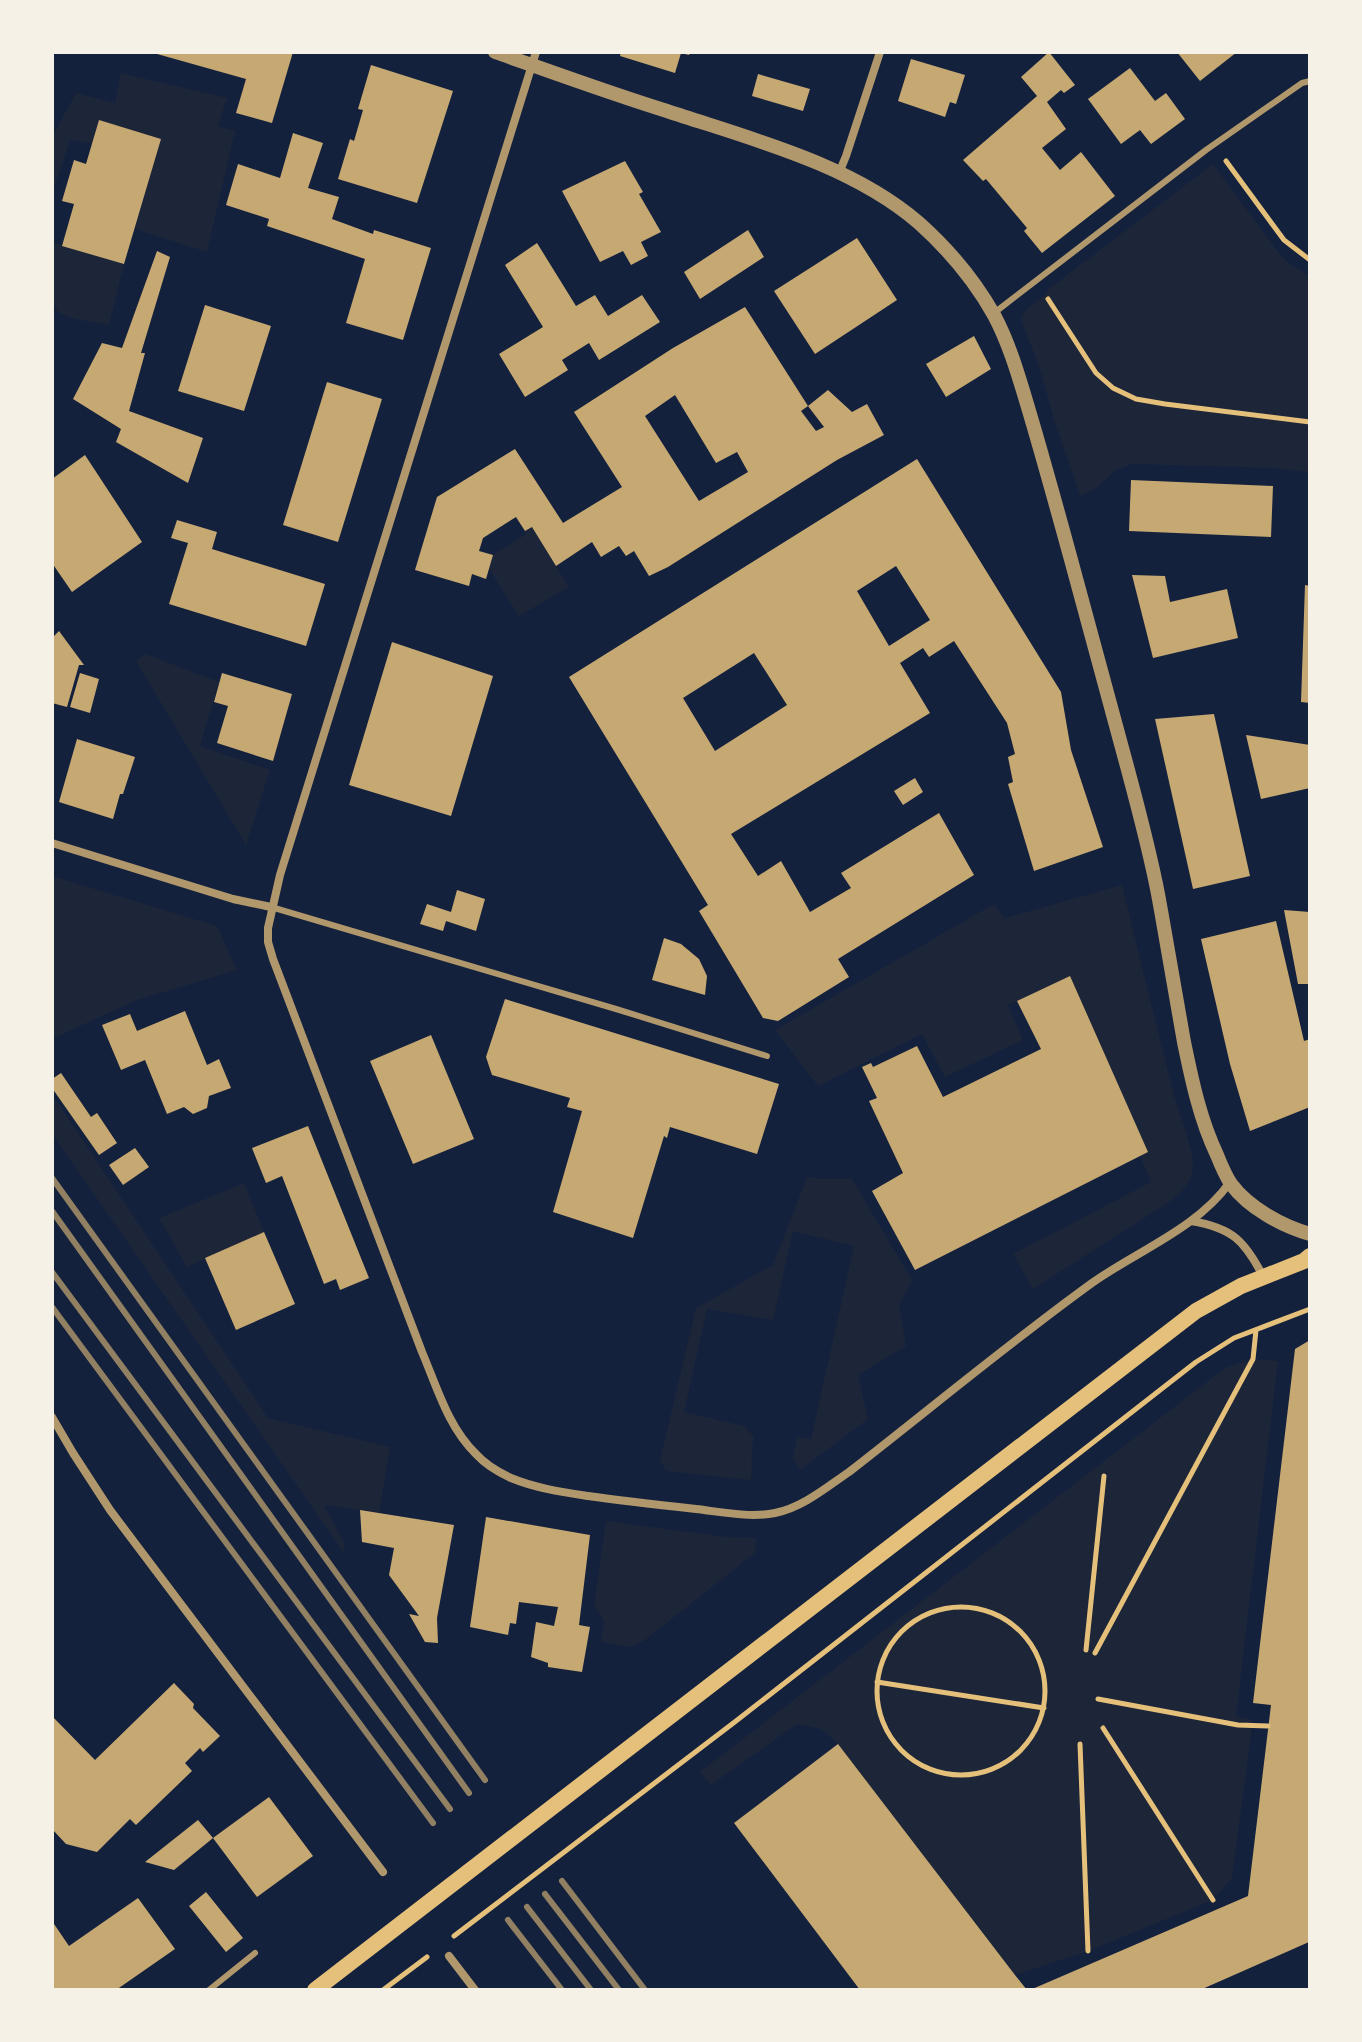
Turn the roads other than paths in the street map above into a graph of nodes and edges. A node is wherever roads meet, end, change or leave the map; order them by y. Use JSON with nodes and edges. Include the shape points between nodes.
{"nodes":[{"id":1,"x":495,"y":52,"type":"edge"},
{"id":2,"x":880,"y":52,"type":"edge"},
{"id":3,"x":534,"y":58,"type":"edge"},
{"id":4,"x":1310,"y":81,"type":"edge"},
{"id":5,"x":839,"y":173,"type":"junction"},
{"id":6,"x":993,"y":314,"type":"junction"},
{"id":7,"x":52,"y":843,"type":"edge"},
{"id":8,"x":271,"y":907,"type":"junction"},
{"id":9,"x":767,"y":1056,"type":"dead end"},
{"id":10,"x":1230,"y":1182,"type":"junction"},
{"id":11,"x":1191,"y":1221,"type":"junction"},
{"id":12,"x":1310,"y":1234,"type":"edge"},
{"id":13,"x":1308,"y":1259,"type":"edge"},
{"id":14,"x":1264,"y":1278,"type":"junction"},
{"id":15,"x":52,"y":1417,"type":"edge"},
{"id":16,"x":383,"y":1872,"type":"dead end"},
{"id":17,"x":255,"y":1953,"type":"dead end"},
{"id":18,"x":449,"y":1956,"type":"dead end"},
{"id":19,"x":209,"y":1990,"type":"edge"},
{"id":20,"x":315,"y":1990,"type":"edge"},
{"id":21,"x":475,"y":1990,"type":"edge"}],
"edges":[{"from":1,"to":3,"type":"street"},
{"from":2,"to":5,"type":"street"},
{"from":3,"to":5,"type":"street","via":[[600,90]]},
{"from":3,"to":8,"type":"street"},
{"from":4,"to":6,"type":"lane","via":[[1206,150]]},
{"from":5,"to":6,"type":"street","via":[[918,222],[961,268]]},
{"from":6,"to":10,"type":"street","via":[[1030,415],[1117,728],[1157,889],[1197,1101]]},
{"from":7,"to":8,"type":"street"},
{"from":8,"to":9,"type":"lane"},
{"from":8,"to":11,"type":"street","via":[[268,942],[273,959],[443,1401],[475,1454],[510,1477],[538,1487],[730,1513],[777,1513],[795,1507],[849,1472],[1090,1285]]},
{"from":10,"to":11,"type":"street"},
{"from":10,"to":12,"type":"street","via":[[1261,1211]]},
{"from":11,"to":14,"type":"street","via":[[1230,1232]]},
{"from":13,"to":14,"type":"main road"},
{"from":14,"to":20,"type":"main road","via":[[1219,1297],[1169,1331]]},
{"from":15,"to":16,"type":"street","via":[[110,1510]]},
{"from":17,"to":19,"type":"lane"},
{"from":18,"to":21,"type":"street"}]}
